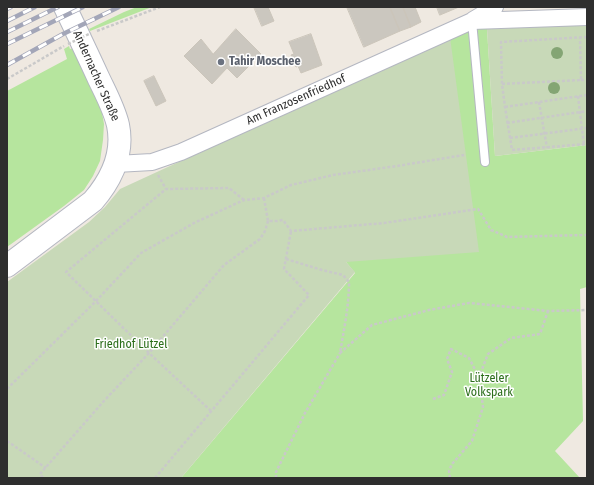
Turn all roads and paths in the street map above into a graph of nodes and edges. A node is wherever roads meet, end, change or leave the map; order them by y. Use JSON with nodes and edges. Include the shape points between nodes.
{"nodes":[{"id":1,"x":65,"y":7,"type":"edge"},
{"id":2,"x":160,"y":7,"type":"edge"},
{"id":3,"x":495,"y":7,"type":"edge"},
{"id":4,"x":587,"y":17,"type":"edge"},
{"id":5,"x":472,"y":21,"type":"junction"},
{"id":6,"x":580,"y":37,"type":"junction"},
{"id":7,"x":587,"y":37,"type":"edge"},
{"id":8,"x":7,"y":79,"type":"edge"},
{"id":9,"x":582,"y":80,"type":"junction"},
{"id":10,"x":587,"y":80,"type":"edge"},
{"id":11,"x":502,"y":84,"type":"junction"},
{"id":12,"x":587,"y":95,"type":"edge"},
{"id":13,"x":578,"y":96,"type":"junction"},
{"id":14,"x":539,"y":102,"type":"junction"},
{"id":15,"x":505,"y":107,"type":"junction"},
{"id":16,"x":587,"y":111,"type":"edge"},
{"id":17,"x":580,"y":113,"type":"junction"},
{"id":18,"x":542,"y":119,"type":"junction"},
{"id":19,"x":507,"y":123,"type":"junction"},
{"id":20,"x":582,"y":128,"type":"junction"},
{"id":21,"x":587,"y":128,"type":"edge"},
{"id":22,"x":545,"y":133,"type":"junction"},
{"id":23,"x":510,"y":138,"type":"junction"},
{"id":24,"x":586,"y":145,"type":"edge"},
{"id":25,"x":547,"y":148,"type":"junction"},
{"id":26,"x":464,"y":155,"type":"dead end"},
{"id":27,"x":485,"y":162,"type":"dead end"},
{"id":28,"x":116,"y":164,"type":"junction"},
{"id":29,"x":264,"y":198,"type":"junction"},
{"id":30,"x":244,"y":200,"type":"junction"},
{"id":31,"x":268,"y":221,"type":"junction"},
{"id":32,"x":290,"y":231,"type":"junction"},
{"id":33,"x":587,"y":235,"type":"edge"},
{"id":34,"x":286,"y":259,"type":"junction"},
{"id":35,"x":7,"y":266,"type":"edge"},
{"id":36,"x":96,"y":301,"type":"junction"},
{"id":37,"x":587,"y":310,"type":"edge"},
{"id":38,"x":548,"y":311,"type":"junction"},
{"id":39,"x":149,"y":353,"type":"junction"},
{"id":40,"x":340,"y":353,"type":"junction"},
{"id":41,"x":479,"y":377,"type":"junction"},
{"id":42,"x":7,"y":389,"type":"edge"},
{"id":43,"x":433,"y":399,"type":"dead end"},
{"id":44,"x":211,"y":411,"type":"junction"},
{"id":45,"x":7,"y":441,"type":"edge"},
{"id":46,"x":46,"y":468,"type":"junction"},
{"id":47,"x":44,"y":478,"type":"edge"},
{"id":48,"x":155,"y":478,"type":"edge"},
{"id":49,"x":276,"y":478,"type":"edge"},
{"id":50,"x":450,"y":478,"type":"edge"}],
"edges":[{"from":1,"to":28,"type":"main road","name":"Andernacher Straße","via":[[118,126]]},
{"from":2,"to":8,"type":"path","bridge":true,"via":[[91,33]]},
{"from":3,"to":5,"type":"street","name":"Am Franzosenfriedhof"},
{"from":4,"to":5,"type":"street","name":"Am Franzosenfriedhof"},
{"from":5,"to":27,"type":"lane"},
{"from":5,"to":28,"type":"street","name":"Am Franzosenfriedhof","via":[[181,152],[152,162]]},
{"from":6,"to":7,"type":"path"},
{"from":6,"to":9,"type":"path"},
{"from":6,"to":11,"type":"path","via":[[501,42]]},
{"from":9,"to":10,"type":"path"},
{"from":9,"to":11,"type":"path"},
{"from":11,"to":15,"type":"path"},
{"from":12,"to":13,"type":"path"},
{"from":13,"to":14,"type":"path"},
{"from":13,"to":17,"type":"path"},
{"from":14,"to":15,"type":"path"},
{"from":14,"to":18,"type":"path"},
{"from":15,"to":19,"type":"path"},
{"from":16,"to":17,"type":"path"},
{"from":17,"to":18,"type":"path"},
{"from":17,"to":20,"type":"path"},
{"from":18,"to":19,"type":"path"},
{"from":18,"to":22,"type":"path"},
{"from":19,"to":23,"type":"path"},
{"from":20,"to":21,"type":"path"},
{"from":20,"to":22,"type":"path"},
{"from":20,"to":24,"type":"path"},
{"from":22,"to":23,"type":"path"},
{"from":22,"to":25,"type":"path"},
{"from":23,"to":25,"type":"path","via":[[512,150]]},
{"from":24,"to":25,"type":"path"},
{"from":26,"to":29,"type":"path","via":[[333,175],[291,185]]},
{"from":28,"to":35,"type":"main road","name":"Andernacher Straße","via":[[93,201]]},
{"from":29,"to":30,"type":"path"},
{"from":29,"to":31,"type":"path"},
{"from":30,"to":36,"type":"path","via":[[141,253]]},
{"from":30,"to":36,"type":"path","via":[[229,188],[166,189],[66,272]]},
{"from":31,"to":32,"type":"path","via":[[283,220]]},
{"from":31,"to":39,"type":"path","via":[[260,239],[224,265]]},
{"from":32,"to":33,"type":"path","via":[[384,223],[478,209],[491,230],[507,237]]},
{"from":32,"to":34,"type":"path"},
{"from":34,"to":40,"type":"path","via":[[343,275],[349,282]]},
{"from":34,"to":44,"type":"path","via":[[284,269],[309,295]]},
{"from":36,"to":39,"type":"path"},
{"from":36,"to":42,"type":"path"},
{"from":37,"to":38,"type":"path"},
{"from":38,"to":40,"type":"path","via":[[468,303],[429,310],[372,325]]},
{"from":38,"to":41,"type":"path","via":[[540,334],[511,338],[488,354]]},
{"from":39,"to":44,"type":"path"},
{"from":39,"to":46,"type":"path"},
{"from":40,"to":49,"type":"path","via":[[305,413],[276,472]]},
{"from":41,"to":43,"type":"path","via":[[469,358],[452,349],[447,359],[452,372],[444,395]]},
{"from":41,"to":50,"type":"path","via":[[483,407],[472,441],[452,464]]},
{"from":44,"to":48,"type":"path"},
{"from":45,"to":46,"type":"path"},
{"from":46,"to":47,"type":"path","via":[[40,474]]}]}
